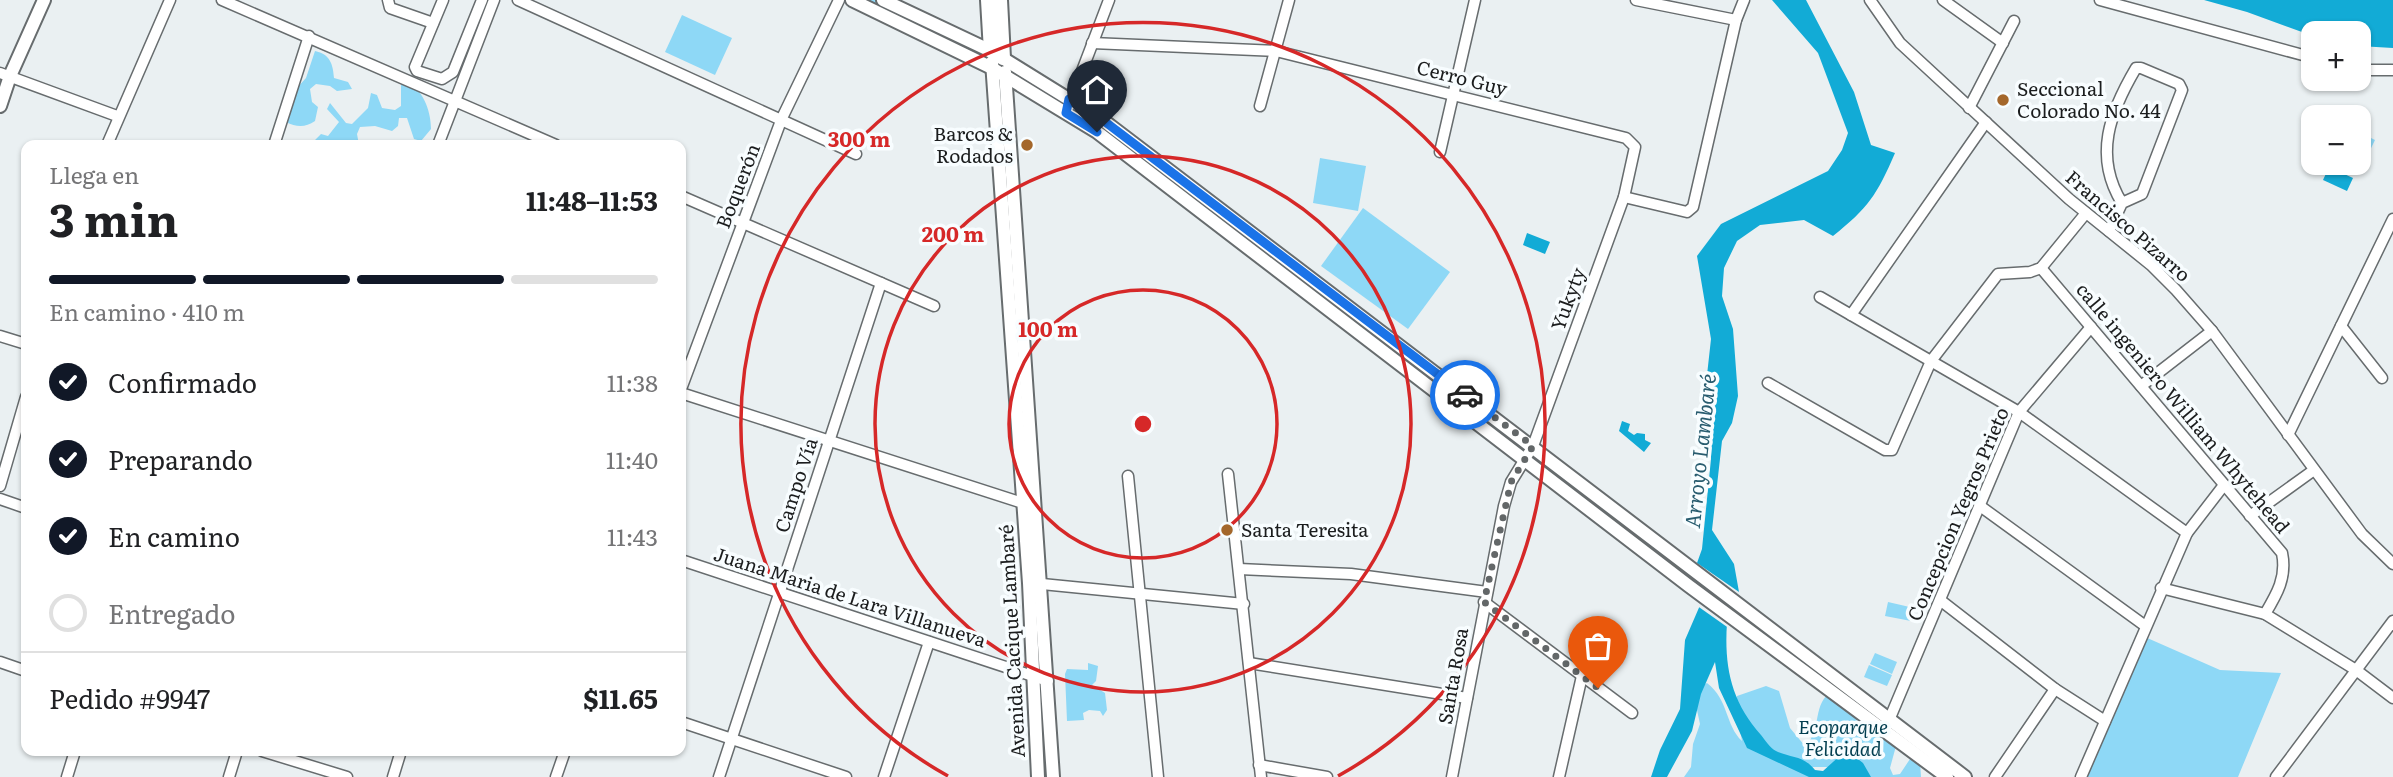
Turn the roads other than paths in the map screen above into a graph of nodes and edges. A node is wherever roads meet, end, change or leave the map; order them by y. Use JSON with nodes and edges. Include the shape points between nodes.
{"nodes":[{"id":1,"x":44,"y":0,"type":"edge"},
{"id":2,"x":170,"y":0,"type":"edge"},
{"id":3,"x":222,"y":0,"type":"edge"},
{"id":4,"x":388,"y":0,"type":"edge"},
{"id":5,"x":443,"y":0,"type":"edge"},
{"id":6,"x":482,"y":0,"type":"edge"},
{"id":7,"x":494,"y":0,"type":"edge"},
{"id":8,"x":518,"y":0,"type":"edge"},
{"id":9,"x":839,"y":0,"type":"edge"},
{"id":10,"x":852,"y":0,"type":"edge"},
{"id":11,"x":883,"y":0,"type":"edge"},
{"id":12,"x":988,"y":0,"type":"edge"},
{"id":13,"x":1000,"y":0,"type":"edge"},
{"id":14,"x":1109,"y":0,"type":"edge"},
{"id":15,"x":1289,"y":0,"type":"edge"},
{"id":16,"x":1475,"y":0,"type":"edge"},
{"id":17,"x":1636,"y":0,"type":"edge"},
{"id":18,"x":1744,"y":0,"type":"edge"},
{"id":19,"x":1870,"y":0,"type":"edge"},
{"id":20,"x":1943,"y":0,"type":"edge"},
{"id":21,"x":2100,"y":0,"type":"edge"},
{"id":22,"x":1736,"y":20,"type":"junction"},
{"id":23,"x":2014,"y":21,"type":"dead end"},
{"id":24,"x":433,"y":23,"type":"junction"},
{"id":25,"x":309,"y":36,"type":"junction"},
{"id":26,"x":1092,"y":43,"type":"junction"},
{"id":27,"x":2003,"y":43,"type":"junction"},
{"id":28,"x":1276,"y":51,"type":"junction"},
{"id":29,"x":2301,"y":54,"type":"edge"},
{"id":30,"x":995,"y":59,"type":"junction"},
{"id":31,"x":2371,"y":70,"type":"edge"},
{"id":32,"x":2393,"y":70,"type":"edge"},
{"id":33,"x":5,"y":75,"type":"edge"},
{"id":34,"x":1005,"y":75,"type":"junction"},
{"id":35,"x":1030,"y":92,"type":"junction"},
{"id":36,"x":1456,"y":93,"type":"junction"},
{"id":37,"x":1069,"y":99,"type":"junction"},
{"id":38,"x":454,"y":101,"type":"junction"},
{"id":39,"x":0,"y":106,"type":"edge"},
{"id":40,"x":1260,"y":106,"type":"dead end"},
{"id":41,"x":1969,"y":108,"type":"junction"},
{"id":42,"x":1066,"y":113,"type":"junction"},
{"id":43,"x":117,"y":116,"type":"junction"},
{"id":44,"x":1008,"y":116,"type":"junction"},
{"id":45,"x":782,"y":118,"type":"junction"},
{"id":46,"x":1986,"y":122,"type":"junction"},
{"id":47,"x":109,"y":140,"type":"edge"},
{"id":48,"x":276,"y":140,"type":"edge"},
{"id":49,"x":440,"y":140,"type":"edge"},
{"id":50,"x":544,"y":140,"type":"edge"},
{"id":51,"x":1635,"y":147,"type":"joint"},
{"id":52,"x":1440,"y":152,"type":"dead end"},
{"id":53,"x":856,"y":154,"type":"dead end"},
{"id":54,"x":1169,"y":178,"type":"junction"},
{"id":55,"x":1624,"y":197,"type":"junction"},
{"id":56,"x":686,"y":198,"type":"edge"},
{"id":57,"x":2122,"y":203,"type":"junction"},
{"id":58,"x":2086,"y":213,"type":"junction"},
{"id":59,"x":741,"y":223,"type":"junction"},
{"id":60,"x":2392,"y":226,"type":"edge"},
{"id":61,"x":2109,"y":231,"type":"junction"},
{"id":62,"x":2041,"y":268,"type":"junction"},
{"id":63,"x":881,"y":283,"type":"junction"},
{"id":64,"x":1820,"y":297,"type":"dead end"},
{"id":65,"x":934,"y":306,"type":"dead end"},
{"id":66,"x":1851,"y":315,"type":"junction"},
{"id":67,"x":2340,"y":326,"type":"junction"},
{"id":68,"x":2091,"y":327,"type":"junction"},
{"id":69,"x":2212,"y":331,"type":"junction"},
{"id":70,"x":0,"y":335,"type":"edge"},
{"id":71,"x":21,"y":342,"type":"edge"},
{"id":72,"x":1931,"y":361,"type":"junction"},
{"id":73,"x":686,"y":377,"type":"edge"},
{"id":74,"x":2382,"y":378,"type":"dead end"},
{"id":75,"x":1768,"y":383,"type":"dead end"},
{"id":76,"x":2141,"y":386,"type":"junction"},
{"id":77,"x":686,"y":393,"type":"edge"},
{"id":78,"x":2019,"y":412,"type":"junction"},
{"id":79,"x":21,"y":414,"type":"edge"},
{"id":80,"x":2288,"y":435,"type":"junction"},
{"id":81,"x":829,"y":441,"type":"junction"},
{"id":82,"x":1533,"y":446,"type":"junction"},
{"id":83,"x":1523,"y":460,"type":"junction"},
{"id":84,"x":2314,"y":470,"type":"junction"},
{"id":85,"x":1228,"y":474,"type":"dead end"},
{"id":86,"x":1128,"y":476,"type":"dead end"},
{"id":87,"x":0,"y":485,"type":"edge"},
{"id":88,"x":2224,"y":485,"type":"junction"},
{"id":89,"x":0,"y":499,"type":"edge"},
{"id":90,"x":1023,"y":503,"type":"junction"},
{"id":91,"x":21,"y":506,"type":"edge"},
{"id":92,"x":1980,"y":506,"type":"junction"},
{"id":93,"x":1037,"y":508,"type":"junction"},
{"id":94,"x":2250,"y":516,"type":"junction"},
{"id":95,"x":2187,"y":533,"type":"junction"},
{"id":96,"x":686,"y":562,"type":"edge"},
{"id":97,"x":2393,"y":564,"type":"edge"},
{"id":98,"x":1239,"y":569,"type":"junction"},
{"id":99,"x":1042,"y":584,"type":"junction"},
{"id":100,"x":2161,"y":588,"type":"junction"},
{"id":101,"x":780,"y":592,"type":"junction"},
{"id":102,"x":1142,"y":595,"type":"junction"},
{"id":103,"x":1485,"y":597,"type":"junction"},
{"id":104,"x":1940,"y":600,"type":"junction"},
{"id":105,"x":1244,"y":604,"type":"junction"},
{"id":106,"x":2265,"y":614,"type":"junction"},
{"id":107,"x":2393,"y":621,"type":"edge"},
{"id":108,"x":2144,"y":625,"type":"junction"},
{"id":109,"x":929,"y":642,"type":"junction"},
{"id":110,"x":0,"y":662,"type":"edge"},
{"id":111,"x":1250,"y":663,"type":"junction"},
{"id":112,"x":21,"y":669,"type":"edge"},
{"id":113,"x":2356,"y":670,"type":"junction"},
{"id":114,"x":1582,"y":676,"type":"junction"},
{"id":115,"x":1034,"y":677,"type":"junction"},
{"id":116,"x":1048,"y":681,"type":"junction"},
{"id":117,"x":2056,"y":689,"type":"junction"},
{"id":118,"x":1467,"y":698,"type":"junction"},
{"id":119,"x":2393,"y":698,"type":"edge"},
{"id":120,"x":1632,"y":713,"type":"dead end"},
{"id":121,"x":2105,"y":721,"type":"junction"},
{"id":122,"x":686,"y":724,"type":"edge"},
{"id":123,"x":1886,"y":725,"type":"junction"},
{"id":124,"x":732,"y":739,"type":"junction"},
{"id":125,"x":73,"y":756,"type":"edge"},
{"id":126,"x":235,"y":756,"type":"edge"},
{"id":127,"x":278,"y":756,"type":"edge"},
{"id":128,"x":399,"y":756,"type":"edge"},
{"id":129,"x":563,"y":756,"type":"edge"},
{"id":130,"x":1259,"y":765,"type":"junction"},
{"id":131,"x":1962,"y":776,"type":"edge"},
{"id":132,"x":67,"y":777,"type":"edge"},
{"id":133,"x":229,"y":777,"type":"edge"},
{"id":134,"x":347,"y":777,"type":"edge"},
{"id":135,"x":393,"y":777,"type":"edge"},
{"id":136,"x":556,"y":777,"type":"edge"},
{"id":137,"x":719,"y":777,"type":"edge"},
{"id":138,"x":846,"y":777,"type":"edge"},
{"id":139,"x":884,"y":777,"type":"edge"},
{"id":140,"x":1038,"y":777,"type":"edge"},
{"id":141,"x":1053,"y":777,"type":"edge"},
{"id":142,"x":1158,"y":777,"type":"edge"},
{"id":143,"x":1261,"y":777,"type":"edge"},
{"id":144,"x":1327,"y":777,"type":"edge"},
{"id":145,"x":1452,"y":777,"type":"edge"},
{"id":146,"x":1559,"y":777,"type":"edge"},
{"id":147,"x":1947,"y":777,"type":"edge"},
{"id":148,"x":1995,"y":777,"type":"edge"},
{"id":149,"x":2081,"y":777,"type":"edge"},
{"id":150,"x":2276,"y":777,"type":"edge"}],
"edges":[{"from":1,"to":33,"type":"main road"},
{"from":2,"to":43,"type":"street"},
{"from":3,"to":25,"type":"street"},
{"from":4,"to":24,"type":"street","via":[[390,8]]},
{"from":5,"to":24,"type":"street"},
{"from":6,"to":24,"type":"street","via":[[453,72],[442,79],[415,67]]},
{"from":7,"to":38,"type":"street"},
{"from":8,"to":45,"type":"street"},
{"from":9,"to":45,"type":"street","name":"Boquerón"},
{"from":10,"to":30,"type":"main road"},
{"from":11,"to":30,"type":"main road"},
{"from":12,"to":30,"type":"highway"},
{"from":13,"to":30,"type":"highway"},
{"from":14,"to":26,"type":"street"},
{"from":15,"to":28,"type":"street"},
{"from":16,"to":36,"type":"street"},
{"from":17,"to":22,"type":"street"},
{"from":18,"to":22,"type":"street"},
{"from":19,"to":41,"type":"street","name":"Francisco Pizarro","via":[[1900,43]]},
{"from":20,"to":27,"type":"street"},
{"from":21,"to":29,"type":"street"},
{"from":22,"to":55,"type":"street","via":[[1693,207],[1687,212]]},
{"from":23,"to":27,"type":"street"},
{"from":25,"to":38,"type":"street"},
{"from":25,"to":48,"type":"street"},
{"from":26,"to":28,"type":"street","name":"Cerro Guy"},
{"from":26,"to":37,"type":"street"},
{"from":27,"to":41,"type":"street"},
{"from":28,"to":36,"type":"street","name":"Cerro Guy"},
{"from":28,"to":40,"type":"street"},
{"from":30,"to":34,"type":"main road","name":"Avenida Cacique Lambaré"},
{"from":30,"to":37,"type":"main road"},
{"from":30,"to":90,"type":"main road","name":"Avenida Cacique Lambaré"},
{"from":31,"to":32,"type":"street"},
{"from":33,"to":39,"type":"main road"},
{"from":33,"to":43,"type":"street"},
{"from":34,"to":35,"type":"main road"},
{"from":34,"to":44,"type":"main road","name":"Avenida Cacique Lambaré"},
{"from":35,"to":42,"type":"main road"},
{"from":35,"to":44,"type":"main road","via":[[1015,97]]},
{"from":36,"to":51,"type":"street","name":"Cerro Guy","via":[[1626,138]]},
{"from":36,"to":52,"type":"street"},
{"from":37,"to":42,"type":"street"},
{"from":37,"to":54,"type":"main road"},
{"from":38,"to":49,"type":"street"},
{"from":38,"to":50,"type":"street"},
{"from":41,"to":46,"type":"street","name":"Francisco Pizarro"},
{"from":42,"to":54,"type":"main road"},
{"from":43,"to":47,"type":"street"},
{"from":44,"to":93,"type":"main road","name":"Avenida Cacique Lambaré"},
{"from":45,"to":53,"type":"street"},
{"from":45,"to":59,"type":"street","name":"Boquerón"},
{"from":46,"to":58,"type":"street","name":"Francisco Pizarro"},
{"from":46,"to":66,"type":"street"},
{"from":51,"to":55,"type":"street","name":"Yukyty"},
{"from":54,"to":82,"type":"main road"},
{"from":54,"to":83,"type":"main road"},
{"from":55,"to":82,"type":"street","name":"Yukyty"},
{"from":56,"to":59,"type":"street"},
{"from":57,"to":57,"type":"street","via":[[2107,166],[2106,140],[2117,102],[2136,68],[2141,68],[2179,84],[2182,90],[2142,194]]},
{"from":57,"to":61,"type":"street"},
{"from":58,"to":61,"type":"street","name":"Francisco Pizarro"},
{"from":58,"to":62,"type":"street"},
{"from":59,"to":63,"type":"street"},
{"from":59,"to":73,"type":"street","name":"Boquerón"},
{"from":60,"to":67,"type":"street"},
{"from":61,"to":69,"type":"street","name":"Francisco Pizarro","via":[[2151,265]]},
{"from":62,"to":68,"type":"street","name":"calle ingeniero William Whytehead"},
{"from":62,"to":72,"type":"street","via":[[1998,274]]},
{"from":63,"to":65,"type":"street"},
{"from":63,"to":81,"type":"street","name":"Campo Vía"},
{"from":64,"to":66,"type":"street"},
{"from":66,"to":72,"type":"street"},
{"from":67,"to":74,"type":"street"},
{"from":67,"to":80,"type":"street"},
{"from":68,"to":76,"type":"street","name":"calle ingeniero William Whytehead"},
{"from":68,"to":78,"type":"street","name":"Concepcion Yegros Prieto"},
{"from":69,"to":76,"type":"street"},
{"from":69,"to":80,"type":"street","name":"Francisco Pizarro"},
{"from":70,"to":71,"type":"street"},
{"from":72,"to":75,"type":"street","via":[[1888,451]]},
{"from":72,"to":78,"type":"street"},
{"from":76,"to":88,"type":"street","name":"calle ingeniero William Whytehead"},
{"from":77,"to":81,"type":"street"},
{"from":78,"to":92,"type":"street","name":"Concepcion Yegros Prieto"},
{"from":78,"to":95,"type":"street"},
{"from":79,"to":87,"type":"street"},
{"from":80,"to":84,"type":"street","name":"Francisco Pizarro"},
{"from":81,"to":90,"type":"street"},
{"from":81,"to":101,"type":"street","name":"Campo Vía"},
{"from":82,"to":83,"type":"street","name":"Yukyty"},
{"from":82,"to":123,"type":"main road"},
{"from":83,"to":103,"type":"street","name":"Santa Rosa","via":[[1504,506]]},
{"from":83,"to":123,"type":"main road","via":[[1741,624]]},
{"from":84,"to":94,"type":"street"},
{"from":84,"to":97,"type":"street","name":"Francisco Pizarro","via":[[2362,534]]},
{"from":85,"to":98,"type":"street"},
{"from":86,"to":102,"type":"street"},
{"from":88,"to":94,"type":"street","name":"calle ingeniero William Whytehead"},
{"from":88,"to":95,"type":"street"},
{"from":89,"to":91,"type":"street"},
{"from":90,"to":93,"type":"street"},
{"from":90,"to":115,"type":"main road","name":"Avenida Cacique Lambaré"},
{"from":92,"to":104,"type":"street","name":"Concepcion Yegros Prieto"},
{"from":92,"to":108,"type":"street"},
{"from":93,"to":99,"type":"main road","name":"Avenida Cacique Lambaré"},
{"from":94,"to":106,"type":"street","name":"calle ingeniero William Whytehead","via":[[2282,553],[2285,568]]},
{"from":95,"to":100,"type":"street"},
{"from":96,"to":101,"type":"street","name":"Juana Maria de Lara Villanueva"},
{"from":98,"to":103,"type":"street","via":[[1351,574]]},
{"from":98,"to":105,"type":"street"},
{"from":99,"to":102,"type":"street"},
{"from":99,"to":116,"type":"main road","name":"Avenida Cacique Lambaré"},
{"from":100,"to":106,"type":"street"},
{"from":100,"to":108,"type":"street"},
{"from":101,"to":109,"type":"street","name":"Juana Maria de Lara Villanueva"},
{"from":101,"to":124,"type":"street","name":"Campo Vía"},
{"from":102,"to":105,"type":"street"},
{"from":102,"to":142,"type":"street"},
{"from":103,"to":114,"type":"street"},
{"from":103,"to":118,"type":"street","name":"Santa Rosa"},
{"from":104,"to":117,"type":"street"},
{"from":104,"to":123,"type":"street","name":"Concepcion Yegros Prieto"},
{"from":105,"to":111,"type":"street"},
{"from":106,"to":113,"type":"street"},
{"from":107,"to":113,"type":"street"},
{"from":108,"to":121,"type":"street"},
{"from":109,"to":115,"type":"street","name":"Juana Maria de Lara Villanueva"},
{"from":109,"to":139,"type":"street"},
{"from":110,"to":112,"type":"street"},
{"from":111,"to":118,"type":"street"},
{"from":111,"to":130,"type":"street"},
{"from":113,"to":119,"type":"street"},
{"from":113,"to":150,"type":"street"},
{"from":114,"to":120,"type":"street"},
{"from":114,"to":146,"type":"street"},
{"from":115,"to":116,"type":"street","name":"Juana Maria de Lara Villanueva"},
{"from":115,"to":140,"type":"main road","name":"Avenida Cacique Lambaré"},
{"from":116,"to":141,"type":"main road","name":"Avenida Cacique Lambaré"},
{"from":117,"to":121,"type":"street"},
{"from":117,"to":148,"type":"street"},
{"from":118,"to":145,"type":"street","name":"Santa Rosa"},
{"from":121,"to":149,"type":"street"},
{"from":122,"to":124,"type":"street"},
{"from":123,"to":131,"type":"main road"},
{"from":123,"to":147,"type":"main road"},
{"from":124,"to":137,"type":"street","name":"Campo Vía"},
{"from":124,"to":138,"type":"street"},
{"from":125,"to":132,"type":"street"},
{"from":126,"to":133,"type":"street"},
{"from":127,"to":134,"type":"street"},
{"from":128,"to":135,"type":"street"},
{"from":129,"to":136,"type":"street"},
{"from":130,"to":143,"type":"street"},
{"from":130,"to":144,"type":"street"}]}
